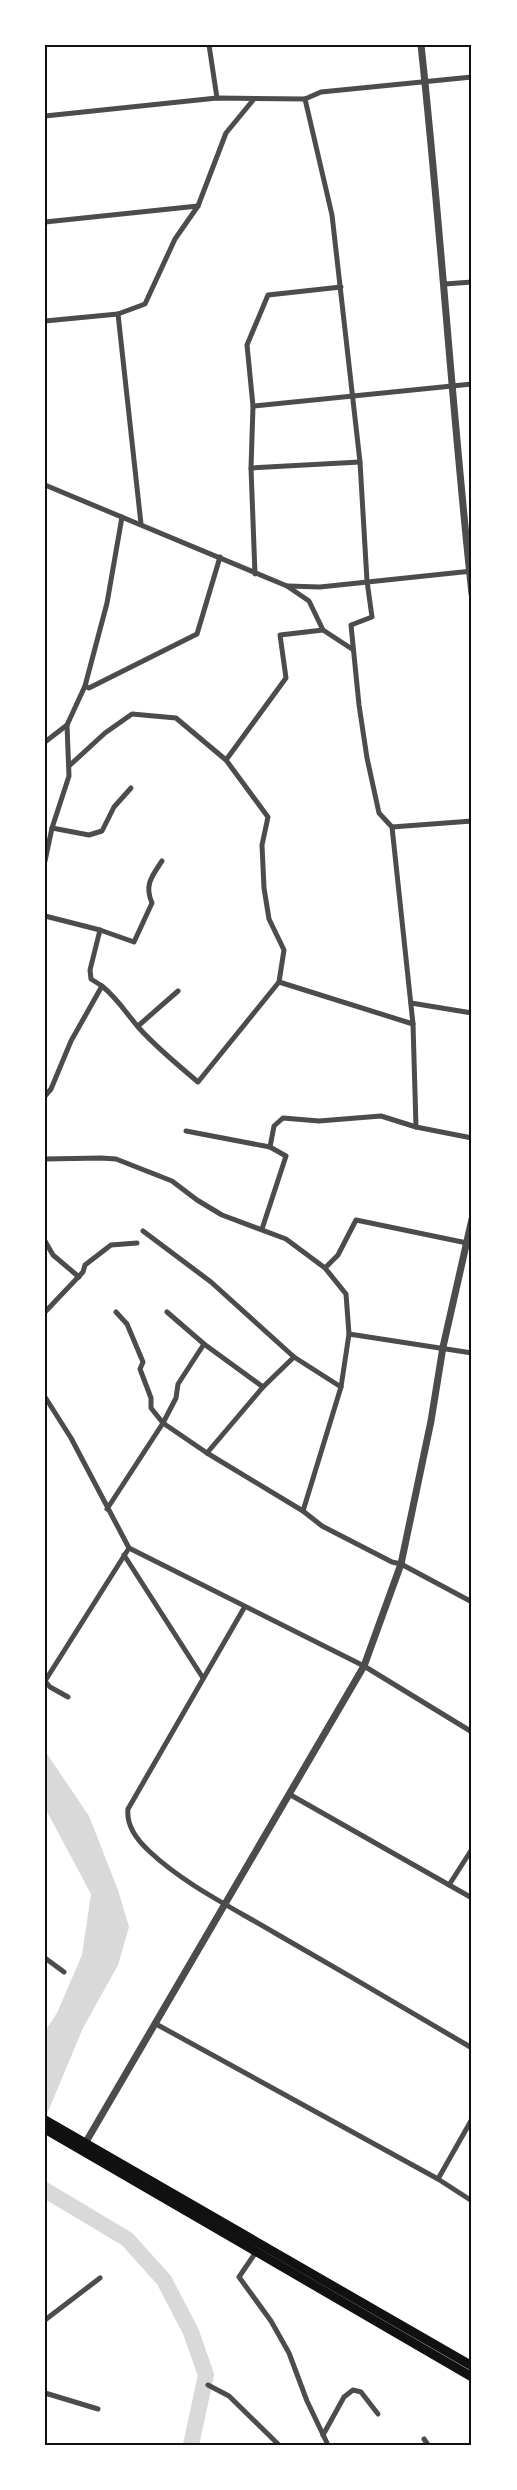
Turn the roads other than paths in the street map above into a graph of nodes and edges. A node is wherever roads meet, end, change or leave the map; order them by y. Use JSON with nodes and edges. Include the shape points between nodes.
{"nodes":[{"id":1,"x":209,"y":45,"type":"edge"},
{"id":2,"x":421,"y":45,"type":"edge"},
{"id":3,"x":472,"y":77,"type":"edge"},
{"id":4,"x":425,"y":82,"type":"junction"},
{"id":5,"x":217,"y":98,"type":"junction"},
{"id":6,"x":254,"y":99,"type":"junction"},
{"id":7,"x":305,"y":99,"type":"junction"},
{"id":8,"x":45,"y":116,"type":"edge"},
{"id":9,"x":198,"y":206,"type":"junction"},
{"id":10,"x":45,"y":222,"type":"edge"},
{"id":11,"x":472,"y":282,"type":"edge"},
{"id":12,"x":445,"y":284,"type":"junction"},
{"id":13,"x":341,"y":287,"type":"junction"},
{"id":14,"x":118,"y":314,"type":"junction"},
{"id":15,"x":45,"y":321,"type":"edge"},
{"id":16,"x":472,"y":384,"type":"edge"},
{"id":17,"x":452,"y":386,"type":"junction"},
{"id":18,"x":352,"y":394,"type":"junction"},
{"id":19,"x":253,"y":406,"type":"junction"},
{"id":20,"x":360,"y":462,"type":"junction"},
{"id":21,"x":251,"y":468,"type":"junction"},
{"id":22,"x":45,"y":485,"type":"edge"},
{"id":23,"x":122,"y":517,"type":"junction"},
{"id":24,"x":141,"y":524,"type":"junction"},
{"id":25,"x":220,"y":557,"type":"junction"},
{"id":26,"x":471,"y":572,"type":"edge"},
{"id":27,"x":255,"y":574,"type":"junction"},
{"id":28,"x":367,"y":581,"type":"junction"},
{"id":29,"x":287,"y":586,"type":"junction"},
{"id":30,"x":472,"y":594,"type":"edge"},
{"id":31,"x":323,"y":630,"type":"junction"},
{"id":32,"x":352,"y":649,"type":"junction"},
{"id":33,"x":85,"y":686,"type":"junction"},
{"id":34,"x":67,"y":725,"type":"junction"},
{"id":35,"x":45,"y":742,"type":"edge"},
{"id":36,"x":226,"y":760,"type":"junction"},
{"id":37,"x":69,"y":766,"type":"junction"},
{"id":38,"x":131,"y":788,"type":"dead end"},
{"id":39,"x":472,"y":821,"type":"edge"},
{"id":40,"x":392,"y":827,"type":"junction"},
{"id":41,"x":52,"y":828,"type":"junction"},
{"id":42,"x":45,"y":861,"type":"edge"},
{"id":43,"x":162,"y":861,"type":"dead end"},
{"id":44,"x":45,"y":916,"type":"edge"},
{"id":45,"x":99,"y":930,"type":"junction"},
{"id":46,"x":279,"y":982,"type":"junction"},
{"id":47,"x":102,"y":986,"type":"junction"},
{"id":48,"x":178,"y":991,"type":"dead end"},
{"id":49,"x":411,"y":1003,"type":"junction"},
{"id":50,"x":472,"y":1013,"type":"edge"},
{"id":51,"x":413,"y":1024,"type":"junction"},
{"id":52,"x":138,"y":1026,"type":"junction"},
{"id":53,"x":45,"y":1096,"type":"edge"},
{"id":54,"x":416,"y":1127,"type":"junction"},
{"id":55,"x":186,"y":1131,"type":"dead end"},
{"id":56,"x":472,"y":1138,"type":"edge"},
{"id":57,"x":270,"y":1147,"type":"junction"},
{"id":58,"x":45,"y":1159,"type":"edge"},
{"id":59,"x":472,"y":1219,"type":"edge"},
{"id":60,"x":262,"y":1229,"type":"junction"},
{"id":61,"x":143,"y":1231,"type":"dead end"},
{"id":62,"x":45,"y":1241,"type":"edge"},
{"id":63,"x":137,"y":1243,"type":"dead end"},
{"id":64,"x":467,"y":1243,"type":"junction"},
{"id":65,"x":325,"y":1268,"type":"junction"},
{"id":66,"x":79,"y":1277,"type":"junction"},
{"id":67,"x":45,"y":1312,"type":"edge"},
{"id":68,"x":117,"y":1312,"type":"dead end"},
{"id":69,"x":167,"y":1312,"type":"dead end"},
{"id":70,"x":349,"y":1334,"type":"junction"},
{"id":71,"x":204,"y":1344,"type":"junction"},
{"id":72,"x":443,"y":1347,"type":"junction"},
{"id":73,"x":472,"y":1353,"type":"edge"},
{"id":74,"x":294,"y":1357,"type":"junction"},
{"id":75,"x":263,"y":1387,"type":"junction"},
{"id":76,"x":341,"y":1387,"type":"junction"},
{"id":77,"x":45,"y":1397,"type":"edge"},
{"id":78,"x":164,"y":1423,"type":"junction"},
{"id":79,"x":207,"y":1453,"type":"junction"},
{"id":80,"x":107,"y":1509,"type":"junction"},
{"id":81,"x":303,"y":1511,"type":"junction"},
{"id":82,"x":129,"y":1548,"type":"junction"},
{"id":83,"x":124,"y":1555,"type":"junction"},
{"id":84,"x":401,"y":1564,"type":"junction"},
{"id":85,"x":472,"y":1602,"type":"edge"},
{"id":86,"x":244,"y":1608,"type":"junction"},
{"id":87,"x":363,"y":1666,"type":"junction"},
{"id":88,"x":203,"y":1678,"type":"junction"},
{"id":89,"x":68,"y":1697,"type":"dead end"},
{"id":90,"x":472,"y":1732,"type":"edge"},
{"id":91,"x":288,"y":1794,"type":"junction"},
{"id":92,"x":472,"y":1849,"type":"edge"},
{"id":93,"x":449,"y":1885,"type":"junction"},
{"id":94,"x":472,"y":1898,"type":"edge"},
{"id":95,"x":224,"y":1903,"type":"junction"},
{"id":96,"x":45,"y":1958,"type":"edge"},
{"id":97,"x":64,"y":1972,"type":"dead end"},
{"id":98,"x":156,"y":2024,"type":"junction"},
{"id":99,"x":472,"y":2048,"type":"edge"},
{"id":100,"x":472,"y":2119,"type":"edge"},
{"id":101,"x":45,"y":2120,"type":"edge"},
{"id":102,"x":45,"y":2129,"type":"edge"},
{"id":103,"x":83,"y":2146,"type":"junction"},
{"id":104,"x":438,"y":2179,"type":"junction"},
{"id":105,"x":472,"y":2201,"type":"edge"},
{"id":106,"x":256,"y":2252,"type":"junction"},
{"id":107,"x":100,"y":2278,"type":"dead end"},
{"id":108,"x":345,"y":2298,"type":"junction"},
{"id":109,"x":45,"y":2320,"type":"edge"},
{"id":110,"x":472,"y":2366,"type":"edge"},
{"id":111,"x":472,"y":2377,"type":"edge"},
{"id":112,"x":208,"y":2385,"type":"dead end"},
{"id":113,"x":45,"y":2393,"type":"edge"},
{"id":114,"x":98,"y":2409,"type":"dead end"},
{"id":115,"x":378,"y":2414,"type":"dead end"},
{"id":116,"x":323,"y":2435,"type":"junction"},
{"id":117,"x":424,"y":2439,"type":"dead end"},
{"id":118,"x":279,"y":2445,"type":"edge"},
{"id":119,"x":328,"y":2445,"type":"edge"},
{"id":120,"x":428,"y":2445,"type":"edge"}],
"edges":[{"from":1,"to":5,"type":"street"},
{"from":2,"to":4,"type":"street"},
{"from":3,"to":4,"type":"street"},
{"from":4,"to":7,"type":"street","via":[[321,92]]},
{"from":4,"to":12,"type":"street"},
{"from":5,"to":6,"type":"street"},
{"from":5,"to":8,"type":"street"},
{"from":6,"to":7,"type":"street"},
{"from":6,"to":9,"type":"street","via":[[226,133]]},
{"from":7,"to":13,"type":"street","via":[[332,215]]},
{"from":9,"to":10,"type":"street"},
{"from":9,"to":14,"type":"street","via":[[175,239],[145,304]]},
{"from":11,"to":12,"type":"street"},
{"from":12,"to":17,"type":"street"},
{"from":13,"to":18,"type":"street"},
{"from":13,"to":19,"type":"street","via":[[268,294],[247,345]]},
{"from":14,"to":15,"type":"street"},
{"from":14,"to":24,"type":"street"},
{"from":16,"to":17,"type":"street"},
{"from":17,"to":18,"type":"street"},
{"from":17,"to":26,"type":"street"},
{"from":18,"to":19,"type":"street"},
{"from":18,"to":20,"type":"street"},
{"from":19,"to":21,"type":"street"},
{"from":20,"to":21,"type":"street"},
{"from":20,"to":28,"type":"street"},
{"from":21,"to":27,"type":"street"},
{"from":22,"to":23,"type":"street"},
{"from":23,"to":24,"type":"street"},
{"from":23,"to":33,"type":"street","via":[[107,603]]},
{"from":24,"to":25,"type":"street"},
{"from":25,"to":27,"type":"street"},
{"from":25,"to":33,"type":"street","via":[[197,634],[89,688]]},
{"from":26,"to":28,"type":"street"},
{"from":26,"to":30,"type":"street"},
{"from":27,"to":29,"type":"street"},
{"from":28,"to":29,"type":"street","via":[[320,587]]},
{"from":28,"to":32,"type":"street","via":[[372,617],[351,626]]},
{"from":29,"to":31,"type":"street","via":[[309,601]]},
{"from":31,"to":32,"type":"street"},
{"from":31,"to":36,"type":"street","via":[[280,635],[286,678]]},
{"from":32,"to":40,"type":"street","via":[[379,813]]},
{"from":33,"to":34,"type":"street"},
{"from":34,"to":35,"type":"street"},
{"from":34,"to":37,"type":"street"},
{"from":36,"to":37,"type":"street","via":[[176,718],[132,714]]},
{"from":36,"to":46,"type":"street","via":[[268,817],[262,845],[264,888],[269,919],[284,950]]},
{"from":37,"to":41,"type":"street"},
{"from":38,"to":41,"type":"street","via":[[114,807],[102,831],[89,835]]},
{"from":39,"to":40,"type":"street"},
{"from":40,"to":49,"type":"street"},
{"from":41,"to":42,"type":"street"},
{"from":43,"to":45,"type":"street","via":[[148,881],[152,903],[134,942]]},
{"from":44,"to":45,"type":"street"},
{"from":45,"to":47,"type":"street","via":[[90,970],[91,979]]},
{"from":46,"to":51,"type":"street"},
{"from":46,"to":52,"type":"street","via":[[198,1082]]},
{"from":47,"to":52,"type":"street"},
{"from":47,"to":53,"type":"street"},
{"from":48,"to":52,"type":"street"},
{"from":49,"to":50,"type":"street"},
{"from":49,"to":51,"type":"street"},
{"from":51,"to":54,"type":"street"},
{"from":54,"to":56,"type":"street"},
{"from":54,"to":57,"type":"street","via":[[381,1116],[319,1122],[282,1118],[274,1126]]},
{"from":55,"to":57,"type":"street"},
{"from":57,"to":60,"type":"street","via":[[286,1156]]},
{"from":58,"to":60,"type":"street","via":[[116,1160],[172,1181],[222,1215]]},
{"from":59,"to":64,"type":"street"},
{"from":60,"to":65,"type":"street","via":[[286,1239]]},
{"from":61,"to":74,"type":"street","via":[[211,1282]]},
{"from":62,"to":66,"type":"street","via":[[53,1255]]},
{"from":63,"to":66,"type":"street","via":[[111,1245],[85,1265]]},
{"from":64,"to":65,"type":"street","via":[[356,1220],[338,1255]]},
{"from":64,"to":72,"type":"street"},
{"from":65,"to":70,"type":"street","via":[[346,1294]]},
{"from":66,"to":67,"type":"street"},
{"from":68,"to":78,"type":"street","via":[[128,1324],[143,1362],[140,1369],[151,1408]]},
{"from":69,"to":71,"type":"street"},
{"from":70,"to":72,"type":"street"},
{"from":70,"to":76,"type":"street"},
{"from":71,"to":75,"type":"street"},
{"from":71,"to":78,"type":"street","via":[[178,1384]]},
{"from":72,"to":73,"type":"street"},
{"from":72,"to":84,"type":"street"},
{"from":74,"to":75,"type":"street"},
{"from":74,"to":76,"type":"street"},
{"from":75,"to":79,"type":"street"},
{"from":76,"to":81,"type":"street"},
{"from":77,"to":80,"type":"street"},
{"from":78,"to":79,"type":"street"},
{"from":78,"to":80,"type":"street"},
{"from":79,"to":81,"type":"street"},
{"from":80,"to":82,"type":"street"},
{"from":81,"to":84,"type":"street","via":[[322,1526]]},
{"from":82,"to":83,"type":"street"},
{"from":82,"to":86,"type":"street"},
{"from":83,"to":88,"type":"street"},
{"from":83,"to":89,"type":"street","via":[[45,1681]]},
{"from":84,"to":85,"type":"street"},
{"from":84,"to":87,"type":"street"},
{"from":86,"to":87,"type":"street"},
{"from":86,"to":88,"type":"street"},
{"from":87,"to":90,"type":"street"},
{"from":87,"to":91,"type":"street"},
{"from":88,"to":95,"type":"street","via":[[128,1809],[127,1818],[129,1827],[147,1850]]},
{"from":91,"to":93,"type":"street"},
{"from":91,"to":95,"type":"street"},
{"from":92,"to":93,"type":"street"},
{"from":93,"to":94,"type":"street"},
{"from":95,"to":98,"type":"street"},
{"from":95,"to":99,"type":"street"},
{"from":96,"to":97,"type":"street"},
{"from":98,"to":103,"type":"street"},
{"from":98,"to":104,"type":"street"},
{"from":100,"to":104,"type":"street"},
{"from":101,"to":103,"type":"highway"},
{"from":102,"to":103,"type":"highway"},
{"from":103,"to":106,"type":"highway"},
{"from":103,"to":108,"type":"highway"},
{"from":104,"to":105,"type":"street"},
{"from":106,"to":108,"type":"highway"},
{"from":106,"to":116,"type":"street","via":[[239,2277],[289,2353]]},
{"from":107,"to":109,"type":"street"},
{"from":108,"to":110,"type":"highway"},
{"from":108,"to":111,"type":"highway"},
{"from":112,"to":118,"type":"street","via":[[229,2396]]},
{"from":113,"to":114,"type":"street"},
{"from":115,"to":116,"type":"street","via":[[362,2392],[353,2390],[344,2397]]},
{"from":116,"to":119,"type":"street"},
{"from":117,"to":120,"type":"street"}]}
